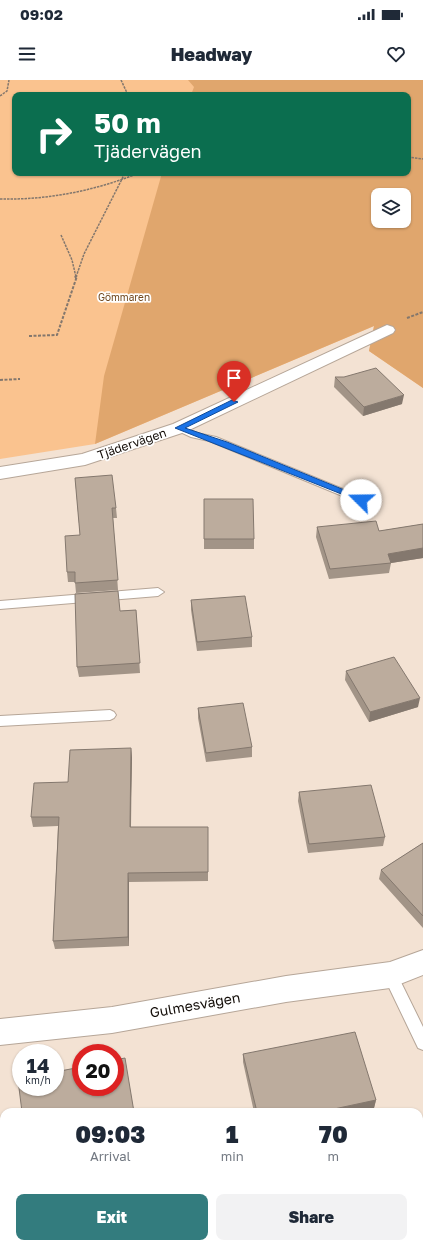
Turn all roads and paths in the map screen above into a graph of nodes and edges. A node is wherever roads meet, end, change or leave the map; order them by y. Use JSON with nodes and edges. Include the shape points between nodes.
{"nodes":[{"id":1,"x":9,"y":80,"type":"edge"},
{"id":2,"x":120,"y":80,"type":"edge"},
{"id":3,"x":126,"y":92,"type":"edge"},
{"id":4,"x":0,"y":96,"type":"edge"},
{"id":5,"x":411,"y":157,"type":"edge"},
{"id":6,"x":423,"y":159,"type":"edge"},
{"id":7,"x":124,"y":176,"type":"edge"},
{"id":8,"x":132,"y":176,"type":"edge"},
{"id":9,"x":121,"y":181,"type":"junction"},
{"id":10,"x":0,"y":199,"type":"edge"},
{"id":11,"x":61,"y":235,"type":"dead end"},
{"id":12,"x":76,"y":278,"type":"junction"},
{"id":13,"x":388,"y":330,"type":"dead end"},
{"id":14,"x":29,"y":336,"type":"dead end"},
{"id":15,"x":20,"y":379,"type":"dead end"},
{"id":16,"x":0,"y":380,"type":"edge"},
{"id":17,"x":179,"y":428,"type":"junction"},
{"id":18,"x":0,"y":473,"type":"edge"},
{"id":19,"x":361,"y":500,"type":"dead end"},
{"id":20,"x":158,"y":592,"type":"dead end"},
{"id":21,"x":0,"y":605,"type":"edge"},
{"id":22,"x":110,"y":715,"type":"dead end"},
{"id":23,"x":0,"y":722,"type":"edge"},
{"id":24,"x":423,"y":962,"type":"edge"},
{"id":25,"x":390,"y":975,"type":"junction"},
{"id":26,"x":0,"y":1032,"type":"edge"},
{"id":27,"x":423,"y":1043,"type":"edge"}],
"edges":[{"from":1,"to":4,"type":"path","via":[[7,92]]},
{"from":2,"to":3,"type":"path"},
{"from":5,"to":6,"type":"path"},
{"from":7,"to":9,"type":"path"},
{"from":8,"to":9,"type":"path"},
{"from":9,"to":10,"type":"path","via":[[46,198]]},
{"from":9,"to":12,"type":"path","via":[[84,254]]},
{"from":11,"to":12,"type":"path","via":[[72,260]]},
{"from":12,"to":14,"type":"path","via":[[57,335]]},
{"from":13,"to":17,"type":"street","name":"Tjädervägen"},
{"from":15,"to":16,"type":"path"},
{"from":17,"to":18,"type":"street","name":"Tjädervägen","via":[[85,459]]},
{"from":17,"to":19,"type":"lane"},
{"from":20,"to":21,"type":"lane"},
{"from":22,"to":23,"type":"lane"},
{"from":24,"to":25,"type":"street","name":"Gulmesvägen"},
{"from":25,"to":26,"type":"street","name":"Gulmesvägen","via":[[286,989],[112,1020]]},
{"from":25,"to":27,"type":"lane"}]}
